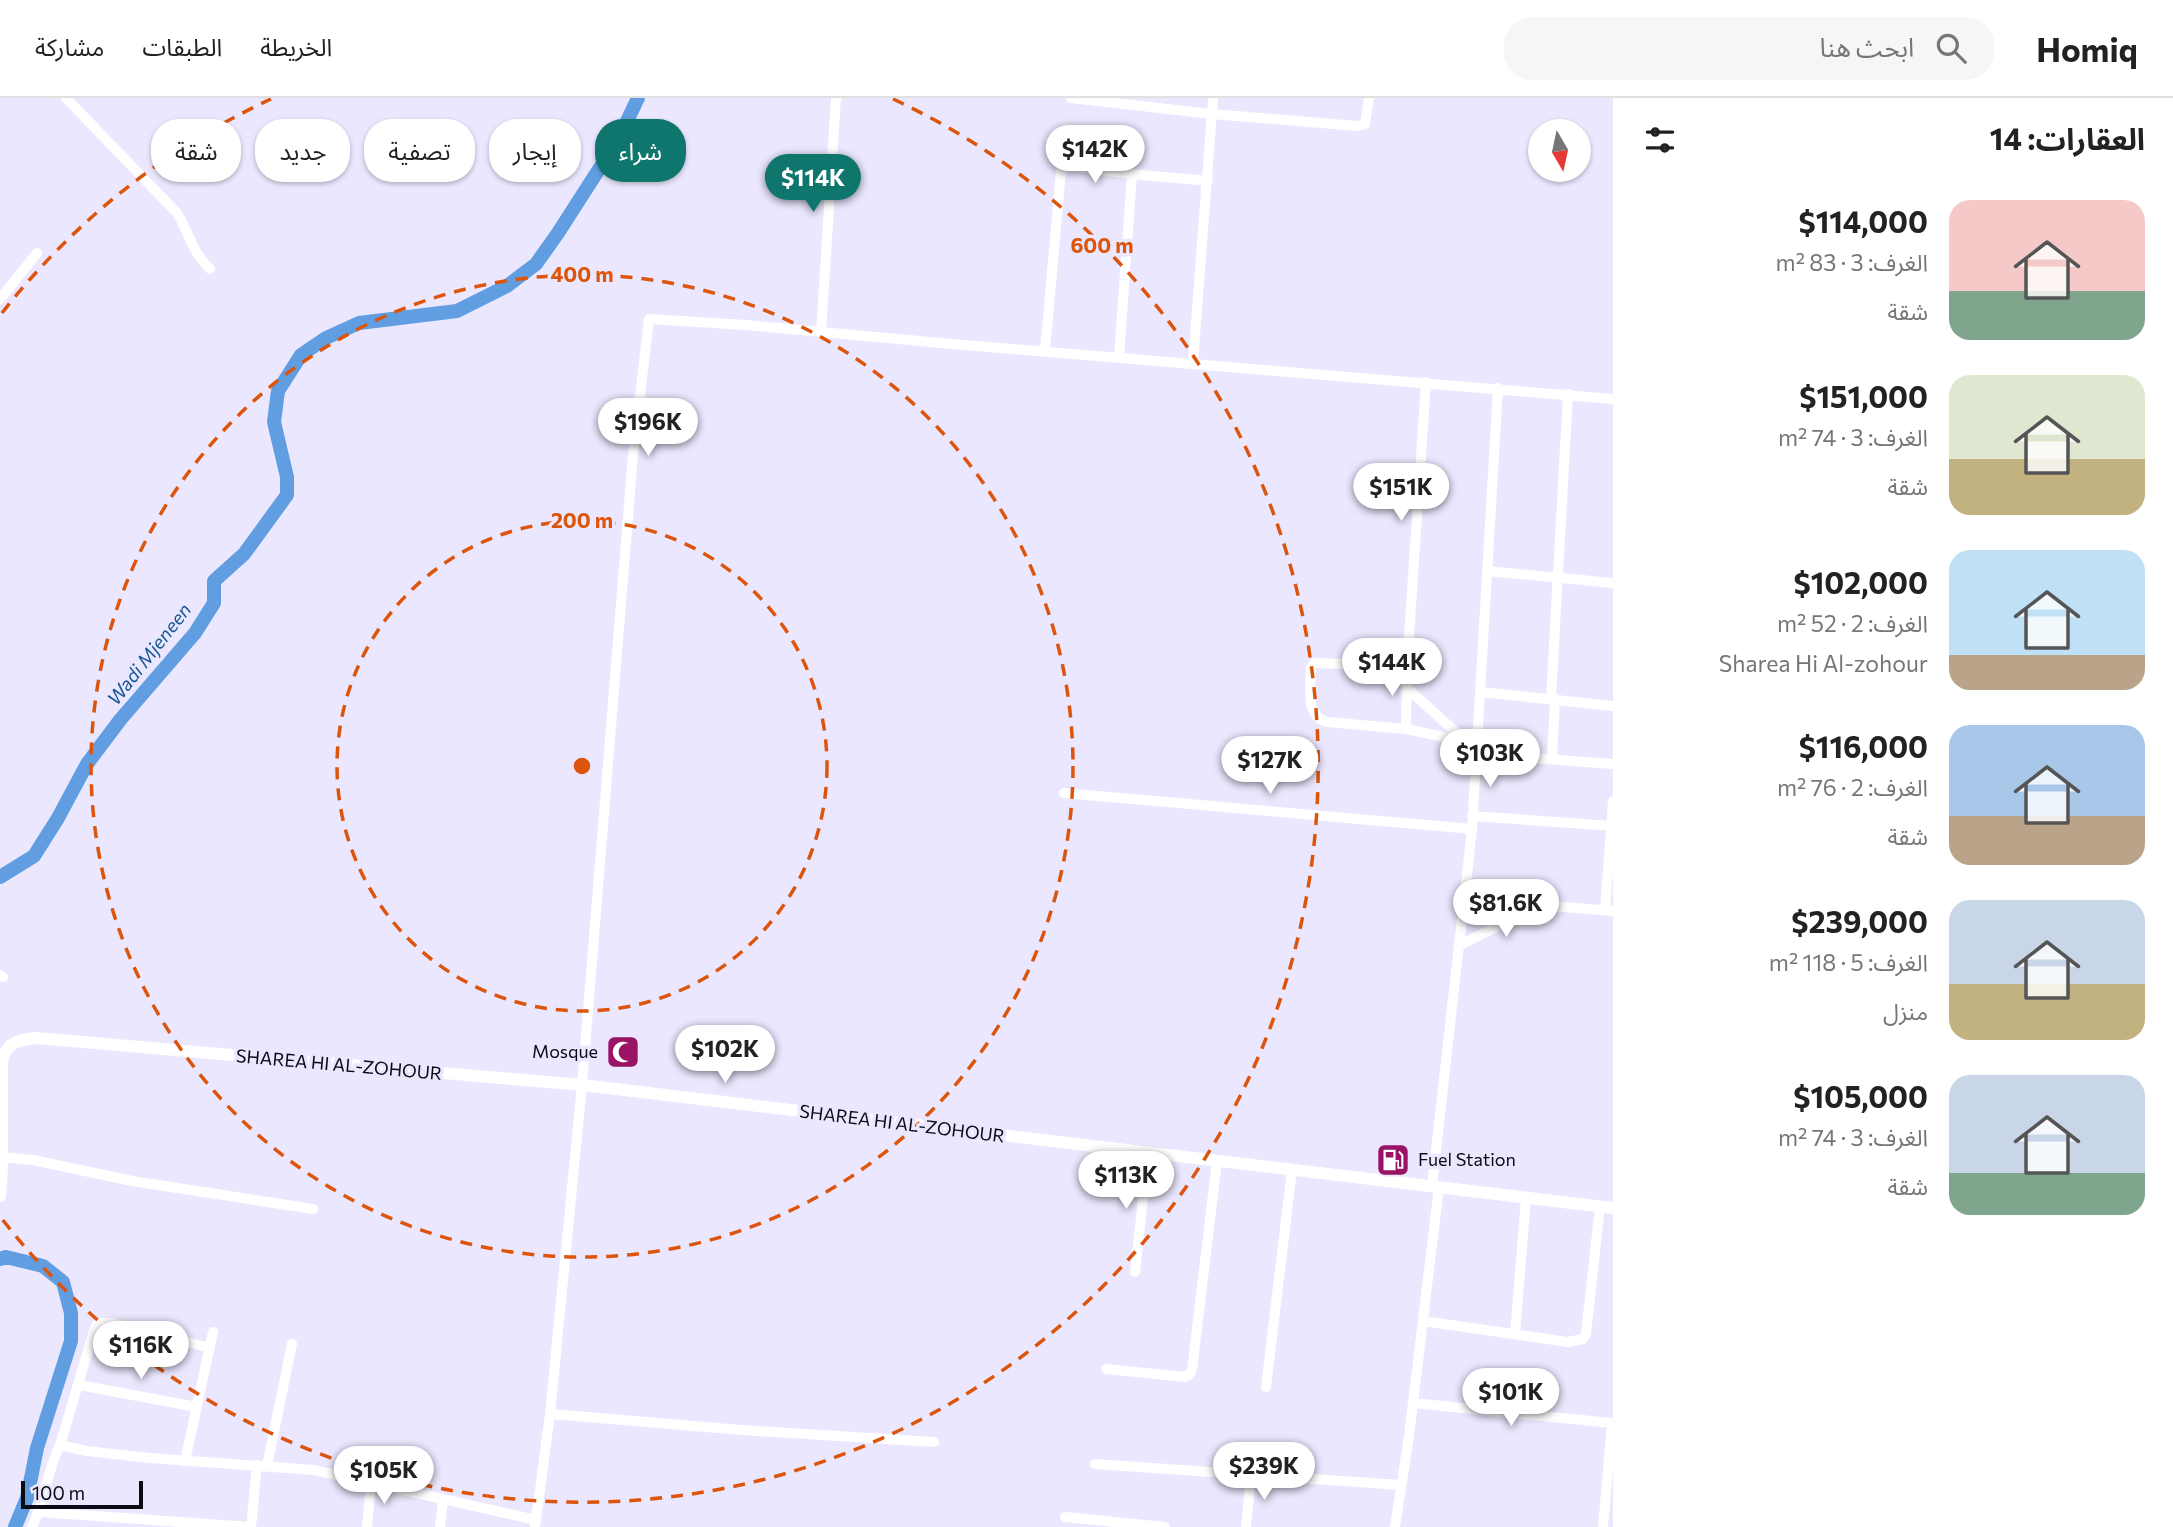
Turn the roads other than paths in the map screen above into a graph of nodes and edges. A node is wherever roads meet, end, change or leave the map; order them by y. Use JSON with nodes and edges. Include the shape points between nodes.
{"nodes":[{"id":1,"x":66,"y":98,"type":"edge"},
{"id":2,"x":836,"y":98,"type":"edge"},
{"id":3,"x":1071,"y":98,"type":"edge"},
{"id":4,"x":1213,"y":98,"type":"edge"},
{"id":5,"x":1369,"y":98,"type":"edge"},
{"id":6,"x":1140,"y":102,"type":"edge"},
{"id":7,"x":1212,"y":114,"type":"junction"},
{"id":8,"x":1132,"y":174,"type":"junction"},
{"id":9,"x":1208,"y":181,"type":"junction"},
{"id":10,"x":37,"y":253,"type":"dead end"},
{"id":11,"x":210,"y":269,"type":"dead end"},
{"id":12,"x":0,"y":299,"type":"edge"},
{"id":13,"x":821,"y":332,"type":"junction"},
{"id":14,"x":1045,"y":351,"type":"junction"},
{"id":15,"x":1119,"y":356,"type":"junction"},
{"id":16,"x":1193,"y":363,"type":"junction"},
{"id":17,"x":1426,"y":382,"type":"junction"},
{"id":18,"x":1498,"y":388,"type":"junction"},
{"id":19,"x":1569,"y":394,"type":"junction"},
{"id":20,"x":1613,"y":399,"type":"edge"},
{"id":21,"x":1488,"y":571,"type":"junction"},
{"id":22,"x":1559,"y":578,"type":"junction"},
{"id":23,"x":1613,"y":583,"type":"edge"},
{"id":24,"x":1407,"y":666,"type":"junction"},
{"id":25,"x":1407,"y":688,"type":"junction"},
{"id":26,"x":1480,"y":692,"type":"junction"},
{"id":27,"x":1553,"y":698,"type":"junction"},
{"id":28,"x":1613,"y":706,"type":"edge"},
{"id":29,"x":1406,"y":729,"type":"junction"},
{"id":30,"x":1461,"y":736,"type":"junction"},
{"id":31,"x":1478,"y":738,"type":"junction"},
{"id":32,"x":1477,"y":754,"type":"junction"},
{"id":33,"x":1552,"y":758,"type":"junction"},
{"id":34,"x":1613,"y":764,"type":"edge"},
{"id":35,"x":1064,"y":793,"type":"dead end"},
{"id":36,"x":1613,"y":802,"type":"edge"},
{"id":37,"x":1472,"y":816,"type":"junction"},
{"id":38,"x":1612,"y":826,"type":"edge"},
{"id":39,"x":1472,"y":829,"type":"junction"},
{"id":40,"x":1465,"y":899,"type":"junction"},
{"id":41,"x":1538,"y":906,"type":"junction"},
{"id":42,"x":1609,"y":911,"type":"edge"},
{"id":43,"x":1460,"y":945,"type":"junction"},
{"id":44,"x":582,"y":1085,"type":"junction"},
{"id":45,"x":1,"y":1086,"type":"edge"},
{"id":46,"x":1148,"y":1153,"type":"junction"},
{"id":47,"x":2,"y":1157,"type":"junction"},
{"id":48,"x":1217,"y":1161,"type":"junction"},
{"id":49,"x":1292,"y":1170,"type":"junction"},
{"id":50,"x":1435,"y":1186,"type":"junction"},
{"id":51,"x":0,"y":1196,"type":"edge"},
{"id":52,"x":1526,"y":1198,"type":"junction"},
{"id":53,"x":1606,"y":1207,"type":"edge"},
{"id":54,"x":313,"y":1209,"type":"dead end"},
{"id":55,"x":1136,"y":1272,"type":"dead end"},
{"id":56,"x":1423,"y":1321,"type":"junction"},
{"id":57,"x":213,"y":1332,"type":"dead end"},
{"id":58,"x":1515,"y":1334,"type":"junction"},
{"id":59,"x":292,"y":1344,"type":"dead end"},
{"id":60,"x":210,"y":1348,"type":"junction"},
{"id":61,"x":1106,"y":1369,"type":"dead end"},
{"id":62,"x":79,"y":1385,"type":"junction"},
{"id":63,"x":1266,"y":1387,"type":"dead end"},
{"id":64,"x":1413,"y":1403,"type":"junction"},
{"id":65,"x":197,"y":1407,"type":"junction"},
{"id":66,"x":550,"y":1414,"type":"junction"},
{"id":67,"x":934,"y":1442,"type":"dead end"},
{"id":68,"x":60,"y":1445,"type":"junction"},
{"id":69,"x":185,"y":1461,"type":"junction"},
{"id":70,"x":1096,"y":1464,"type":"dead end"},
{"id":71,"x":262,"y":1465,"type":"junction"},
{"id":72,"x":1251,"y":1475,"type":"junction"},
{"id":73,"x":371,"y":1483,"type":"junction"},
{"id":74,"x":1401,"y":1485,"type":"junction"},
{"id":75,"x":443,"y":1500,"type":"junction"},
{"id":76,"x":39,"y":1512,"type":"junction"},
{"id":77,"x":1065,"y":1517,"type":"dead end"},
{"id":78,"x":536,"y":1524,"type":"edge"},
{"id":79,"x":32,"y":1527,"type":"edge"},
{"id":80,"x":367,"y":1527,"type":"edge"},
{"id":81,"x":440,"y":1527,"type":"edge"},
{"id":82,"x":1165,"y":1527,"type":"edge"},
{"id":83,"x":1246,"y":1527,"type":"edge"},
{"id":84,"x":1395,"y":1527,"type":"edge"},
{"id":85,"x":1603,"y":1527,"type":"edge"}],
"edges":[{"from":1,"to":11,"type":"street","via":[[177,213],[196,254]]},
{"from":2,"to":13,"type":"street"},
{"from":3,"to":6,"type":"street"},
{"from":4,"to":7,"type":"street"},
{"from":5,"to":7,"type":"street","via":[[1367,121],[1362,126]]},
{"from":6,"to":7,"type":"street"},
{"from":7,"to":9,"type":"street"},
{"from":8,"to":9,"type":"street"},
{"from":8,"to":14,"type":"street","via":[[1068,166],[1061,171]]},
{"from":8,"to":15,"type":"street"},
{"from":9,"to":16,"type":"street"},
{"from":10,"to":12,"type":"street"},
{"from":13,"to":14,"type":"street"},
{"from":13,"to":44,"type":"street","via":[[649,319],[633,455]]},
{"from":14,"to":15,"type":"street"},
{"from":15,"to":16,"type":"street"},
{"from":16,"to":17,"type":"street"},
{"from":17,"to":18,"type":"street"},
{"from":17,"to":24,"type":"street"},
{"from":18,"to":19,"type":"street"},
{"from":18,"to":21,"type":"street"},
{"from":19,"to":20,"type":"street"},
{"from":19,"to":22,"type":"street"},
{"from":21,"to":22,"type":"street"},
{"from":21,"to":26,"type":"street"},
{"from":22,"to":23,"type":"street"},
{"from":22,"to":27,"type":"street"},
{"from":24,"to":25,"type":"street"},
{"from":24,"to":29,"type":"street","via":[[1318,663],[1311,667],[1312,710],[1319,720]]},
{"from":25,"to":29,"type":"street"},
{"from":25,"to":30,"type":"street"},
{"from":26,"to":27,"type":"street"},
{"from":26,"to":31,"type":"street"},
{"from":27,"to":28,"type":"street"},
{"from":27,"to":33,"type":"street"},
{"from":29,"to":30,"type":"street"},
{"from":30,"to":31,"type":"street"},
{"from":31,"to":32,"type":"street"},
{"from":32,"to":33,"type":"street"},
{"from":32,"to":37,"type":"street"},
{"from":33,"to":34,"type":"street"},
{"from":35,"to":39,"type":"street"},
{"from":36,"to":38,"type":"street"},
{"from":37,"to":38,"type":"street"},
{"from":37,"to":39,"type":"street"},
{"from":38,"to":42,"type":"street"},
{"from":39,"to":40,"type":"street"},
{"from":40,"to":41,"type":"street"},
{"from":40,"to":43,"type":"street"},
{"from":41,"to":42,"type":"street"},
{"from":41,"to":43,"type":"street"},
{"from":43,"to":50,"type":"street"},
{"from":44,"to":45,"type":"street","name":"SHAREA HI AL-ZOHOUR","via":[[36,1038],[20,1039],[5,1049]]},
{"from":44,"to":46,"type":"street","name":"SHAREA HI AL-ZOHOUR"},
{"from":44,"to":66,"type":"street"},
{"from":45,"to":47,"type":"street","name":"SHAREA HI AL-ZOHOUR"},
{"from":46,"to":48,"type":"street","name":"SHAREA HI AL-ZOHOUR"},
{"from":46,"to":55,"type":"street"},
{"from":47,"to":51,"type":"street","name":"SHAREA HI AL-ZOHOUR"},
{"from":47,"to":54,"type":"street"},
{"from":48,"to":49,"type":"street","name":"SHAREA HI AL-ZOHOUR"},
{"from":48,"to":61,"type":"street","via":[[1192,1370],[1185,1377]]},
{"from":49,"to":50,"type":"street","name":"SHAREA HI AL-ZOHOUR"},
{"from":49,"to":63,"type":"street"},
{"from":50,"to":52,"type":"street","name":"SHAREA HI AL-ZOHOUR"},
{"from":50,"to":56,"type":"street"},
{"from":52,"to":53,"type":"street","name":"SHAREA HI AL-ZOHOUR"},
{"from":52,"to":58,"type":"street"},
{"from":53,"to":58,"type":"street","via":[[1586,1335],[1568,1342]]},
{"from":56,"to":58,"type":"street"},
{"from":56,"to":64,"type":"street"},
{"from":57,"to":60,"type":"street"},
{"from":59,"to":71,"type":"street"},
{"from":60,"to":62,"type":"street","via":[[98,1323]]},
{"from":60,"to":65,"type":"street"},
{"from":62,"to":65,"type":"street"},
{"from":62,"to":68,"type":"street"},
{"from":64,"to":74,"type":"street"},
{"from":64,"to":85,"type":"street","via":[[1612,1423]]},
{"from":65,"to":69,"type":"street"},
{"from":66,"to":67,"type":"street"},
{"from":66,"to":78,"type":"street"},
{"from":68,"to":69,"type":"street"},
{"from":68,"to":76,"type":"street"},
{"from":69,"to":71,"type":"street"},
{"from":70,"to":72,"type":"street"},
{"from":71,"to":73,"type":"street","via":[[314,1470]]},
{"from":71,"to":76,"type":"street","via":[[251,1527]]},
{"from":72,"to":74,"type":"street"},
{"from":72,"to":83,"type":"street"},
{"from":73,"to":75,"type":"street"},
{"from":73,"to":80,"type":"street"},
{"from":74,"to":84,"type":"street"},
{"from":75,"to":78,"type":"street"},
{"from":75,"to":81,"type":"street"},
{"from":76,"to":79,"type":"street"},
{"from":77,"to":82,"type":"street"}]}
